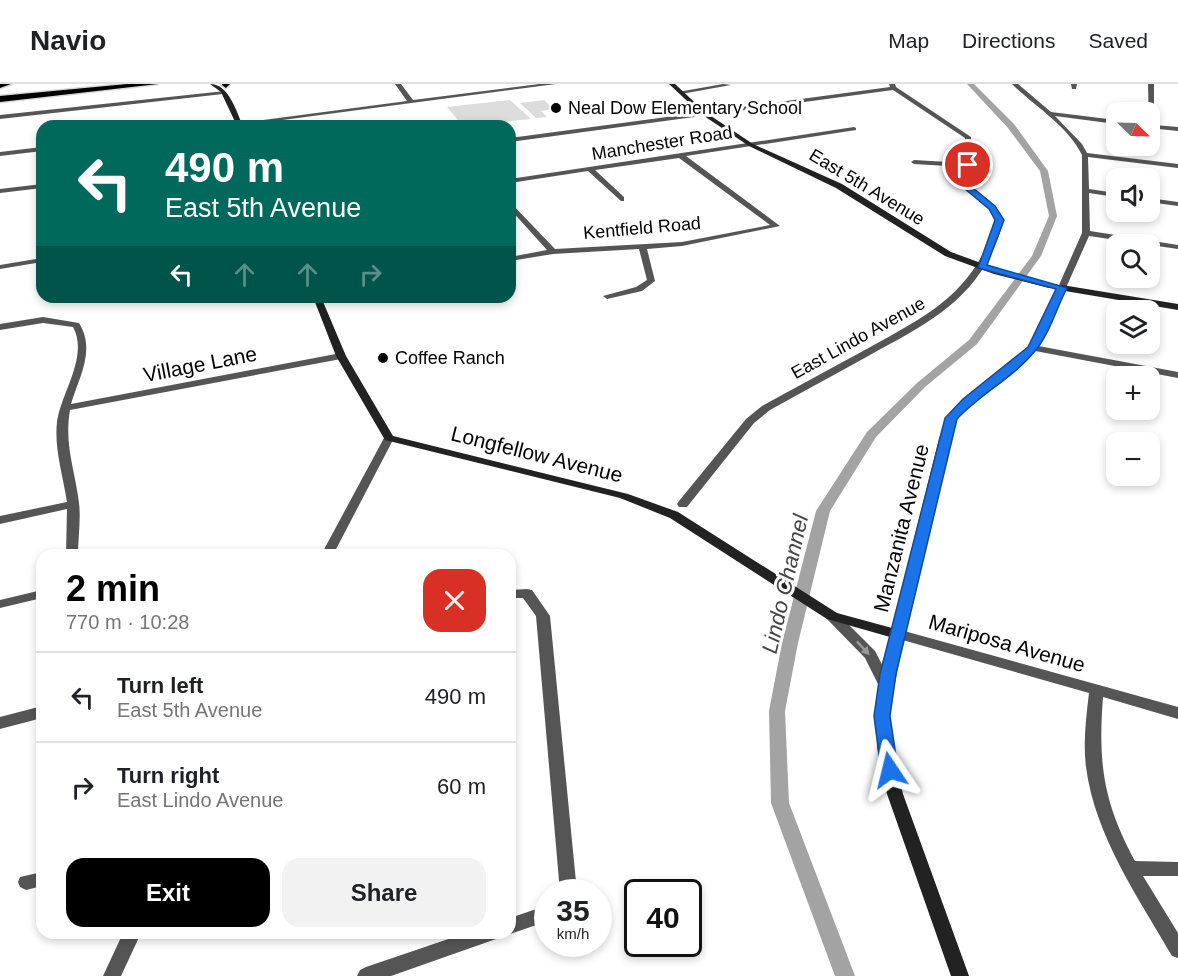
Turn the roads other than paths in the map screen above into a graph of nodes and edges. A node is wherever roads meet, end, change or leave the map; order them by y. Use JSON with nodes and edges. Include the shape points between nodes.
{"nodes":[{"id":1,"x":7,"y":84,"type":"edge"},
{"id":2,"x":45,"y":84,"type":"edge"},
{"id":3,"x":90,"y":84,"type":"edge"},
{"id":4,"x":154,"y":84,"type":"edge"},
{"id":5,"x":213,"y":84,"type":"edge"},
{"id":6,"x":398,"y":84,"type":"edge"},
{"id":7,"x":553,"y":84,"type":"edge"},
{"id":8,"x":672,"y":84,"type":"edge"},
{"id":9,"x":1016,"y":84,"type":"edge"},
{"id":10,"x":1151,"y":84,"type":"edge"},
{"id":11,"x":728,"y":86,"type":"dead end"},
{"id":12,"x":893,"y":86,"type":"edge"},
{"id":13,"x":0,"y":87,"type":"edge"},
{"id":14,"x":225,"y":87,"type":"edge"},
{"id":15,"x":681,"y":92,"type":"junction"},
{"id":16,"x":0,"y":94,"type":"edge"},
{"id":17,"x":0,"y":99,"type":"edge"},
{"id":18,"x":411,"y":102,"type":"junction"},
{"id":19,"x":1151,"y":102,"type":"edge"},
{"id":20,"x":703,"y":113,"type":"junction"},
{"id":21,"x":1051,"y":114,"type":"junction"},
{"id":22,"x":0,"y":117,"type":"edge"},
{"id":23,"x":238,"y":120,"type":"edge"},
{"id":24,"x":277,"y":120,"type":"edge"},
{"id":25,"x":1106,"y":121,"type":"edge"},
{"id":26,"x":1160,"y":127,"type":"edge"},
{"id":27,"x":854,"y":129,"type":"dead end"},
{"id":28,"x":1178,"y":129,"type":"edge"},
{"id":29,"x":516,"y":139,"type":"edge"},
{"id":30,"x":751,"y":145,"type":"junction"},
{"id":31,"x":36,"y":150,"type":"edge"},
{"id":32,"x":0,"y":154,"type":"edge"},
{"id":33,"x":1085,"y":155,"type":"junction"},
{"id":34,"x":681,"y":156,"type":"junction"},
{"id":35,"x":914,"y":162,"type":"dead end"},
{"id":36,"x":968,"y":165,"type":"junction"},
{"id":37,"x":1178,"y":166,"type":"edge"},
{"id":38,"x":590,"y":169,"type":"junction"},
{"id":39,"x":516,"y":179,"type":"edge"},
{"id":40,"x":36,"y":187,"type":"edge"},
{"id":41,"x":0,"y":191,"type":"edge"},
{"id":42,"x":1087,"y":192,"type":"junction"},
{"id":43,"x":1106,"y":194,"type":"edge"},
{"id":44,"x":621,"y":199,"type":"dead end"},
{"id":45,"x":1160,"y":202,"type":"edge"},
{"id":46,"x":1178,"y":204,"type":"edge"},
{"id":47,"x":516,"y":211,"type":"edge"},
{"id":48,"x":1086,"y":233,"type":"junction"},
{"id":49,"x":644,"y":247,"type":"junction"},
{"id":50,"x":1178,"y":247,"type":"edge"},
{"id":51,"x":552,"y":252,"type":"junction"},
{"id":52,"x":516,"y":258,"type":"edge"},
{"id":53,"x":36,"y":261,"type":"edge"},
{"id":54,"x":981,"y":266,"type":"junction"},
{"id":55,"x":0,"y":267,"type":"edge"},
{"id":56,"x":1062,"y":288,"type":"junction"},
{"id":57,"x":607,"y":296,"type":"dead end"},
{"id":58,"x":319,"y":303,"type":"edge"},
{"id":59,"x":1178,"y":307,"type":"edge"},
{"id":60,"x":0,"y":327,"type":"edge"},
{"id":61,"x":1033,"y":348,"type":"junction"},
{"id":62,"x":341,"y":356,"type":"junction"},
{"id":63,"x":1178,"y":375,"type":"edge"},
{"id":64,"x":65,"y":408,"type":"junction"},
{"id":65,"x":389,"y":438,"type":"junction"},
{"id":66,"x":73,"y":504,"type":"junction"},
{"id":67,"x":682,"y":504,"type":"dead end"},
{"id":68,"x":674,"y":514,"type":"joint"},
{"id":69,"x":0,"y":520,"type":"edge"},
{"id":70,"x":72,"y":549,"type":"edge"},
{"id":71,"x":330,"y":549,"type":"edge"},
{"id":72,"x":516,"y":594,"type":"edge"},
{"id":73,"x":36,"y":595,"type":"edge"},
{"id":74,"x":0,"y":604,"type":"edge"},
{"id":75,"x":832,"y":616,"type":"junction"},
{"id":76,"x":897,"y":634,"type":"junction"},
{"id":77,"x":886,"y":686,"type":"junction"},
{"id":78,"x":1096,"y":691,"type":"junction"},
{"id":79,"x":1178,"y":713,"type":"edge"},
{"id":80,"x":36,"y":714,"type":"edge"},
{"id":81,"x":0,"y":723,"type":"edge"},
{"id":82,"x":1131,"y":868,"type":"junction"},
{"id":83,"x":1178,"y":869,"type":"edge"},
{"id":84,"x":568,"y":879,"type":"edge"},
{"id":85,"x":534,"y":918,"type":"edge"},
{"id":86,"x":516,"y":924,"type":"edge"},
{"id":87,"x":129,"y":939,"type":"edge"},
{"id":88,"x":473,"y":939,"type":"edge"},
{"id":89,"x":1178,"y":950,"type":"edge"},
{"id":90,"x":112,"y":976,"type":"edge"},
{"id":91,"x":366,"y":976,"type":"edge"},
{"id":92,"x":960,"y":976,"type":"edge"}],
"edges":[{"from":1,"to":13,"type":"highway"},
{"from":2,"to":13,"type":"highway"},
{"from":3,"to":16,"type":"highway"},
{"from":4,"to":17,"type":"highway"},
{"from":5,"to":14,"type":"street"},
{"from":6,"to":18,"type":"street"},
{"from":7,"to":18,"type":"street"},
{"from":8,"to":15,"type":"street","name":"East 5th Avenue"},
{"from":9,"to":21,"type":"street"},
{"from":10,"to":19,"type":"street"},
{"from":11,"to":15,"type":"street"},
{"from":12,"to":20,"type":"street"},
{"from":12,"to":36,"type":"street","name":"East Lindo Avenue","via":[[965,135],[969,140]]},
{"from":14,"to":22,"type":"street"},
{"from":14,"to":23,"type":"street"},
{"from":15,"to":20,"type":"street","name":"East 5th Avenue"},
{"from":18,"to":24,"type":"street"},
{"from":20,"to":29,"type":"street"},
{"from":20,"to":30,"type":"street","name":"East 5th Avenue"},
{"from":21,"to":25,"type":"street"},
{"from":21,"to":33,"type":"street","via":[[1075,137]]},
{"from":26,"to":28,"type":"street"},
{"from":27,"to":30,"type":"street","name":"Manchester Road"},
{"from":30,"to":34,"type":"street","name":"Manchester Road"},
{"from":30,"to":54,"type":"street","name":"East 5th Avenue","via":[[813,172],[930,244]]},
{"from":31,"to":32,"type":"street"},
{"from":33,"to":37,"type":"street"},
{"from":33,"to":42,"type":"street","name":"Manzanita Avenue"},
{"from":34,"to":38,"type":"street","name":"Manchester Road"},
{"from":34,"to":49,"type":"street","name":"Kentfield Road","via":[[776,226]]},
{"from":35,"to":36,"type":"street"},
{"from":36,"to":54,"type":"street","name":"East Lindo Avenue","via":[[969,189],[1000,220]]},
{"from":38,"to":39,"type":"street","name":"Manchester Road"},
{"from":38,"to":44,"type":"street"},
{"from":40,"to":41,"type":"street"},
{"from":42,"to":43,"type":"street"},
{"from":42,"to":48,"type":"street","name":"Manzanita Avenue"},
{"from":45,"to":46,"type":"street"},
{"from":47,"to":51,"type":"street"},
{"from":48,"to":50,"type":"street"},
{"from":48,"to":56,"type":"street","name":"Manzanita Avenue"},
{"from":49,"to":51,"type":"street","name":"Kentfield Road"},
{"from":49,"to":57,"type":"street","via":[[651,281],[639,289]]},
{"from":51,"to":52,"type":"street","name":"Kentfield Road"},
{"from":53,"to":55,"type":"street"},
{"from":54,"to":56,"type":"street","name":"East 5th Avenue"},
{"from":54,"to":67,"type":"street","name":"East Lindo Avenue","via":[[947,307],[766,408]]},
{"from":56,"to":59,"type":"street"},
{"from":56,"to":61,"type":"street","name":"Manzanita Avenue"},
{"from":58,"to":62,"type":"street"},
{"from":60,"to":64,"type":"street","via":[[52,320],[78,327],[82,338],[80,357]]},
{"from":61,"to":63,"type":"street"},
{"from":61,"to":76,"type":"street","name":"Manzanita Avenue","via":[[951,418]]},
{"from":62,"to":64,"type":"street","name":"Village Lane"},
{"from":62,"to":65,"type":"street"},
{"from":64,"to":66,"type":"street","via":[[60,440]]},
{"from":65,"to":68,"type":"street","name":"Longfellow Avenue","via":[[617,494]]},
{"from":65,"to":71,"type":"street"},
{"from":66,"to":69,"type":"street"},
{"from":66,"to":70,"type":"street"},
{"from":68,"to":75,"type":"street","name":"Mariposa Avenue"},
{"from":72,"to":84,"type":"street","via":[[527,593],[543,616]]},
{"from":73,"to":74,"type":"street"},
{"from":75,"to":76,"type":"street","name":"Mariposa Avenue"},
{"from":75,"to":77,"type":"street","one_way":true,"via":[[870,655]]},
{"from":76,"to":77,"type":"street","name":"Manzanita Avenue"},
{"from":76,"to":78,"type":"street","name":"Mariposa Avenue"},
{"from":77,"to":92,"type":"street","name":"Manzanita Avenue","via":[[882,716],[895,794]]},
{"from":78,"to":79,"type":"street","name":"Mariposa Avenue"},
{"from":78,"to":82,"type":"street","via":[[1094,770],[1106,814]]},
{"from":80,"to":81,"type":"street"},
{"from":82,"to":83,"type":"street"},
{"from":82,"to":89,"type":"street"},
{"from":85,"to":86,"type":"street"},
{"from":87,"to":90,"type":"street"},
{"from":88,"to":91,"type":"street"}]}
